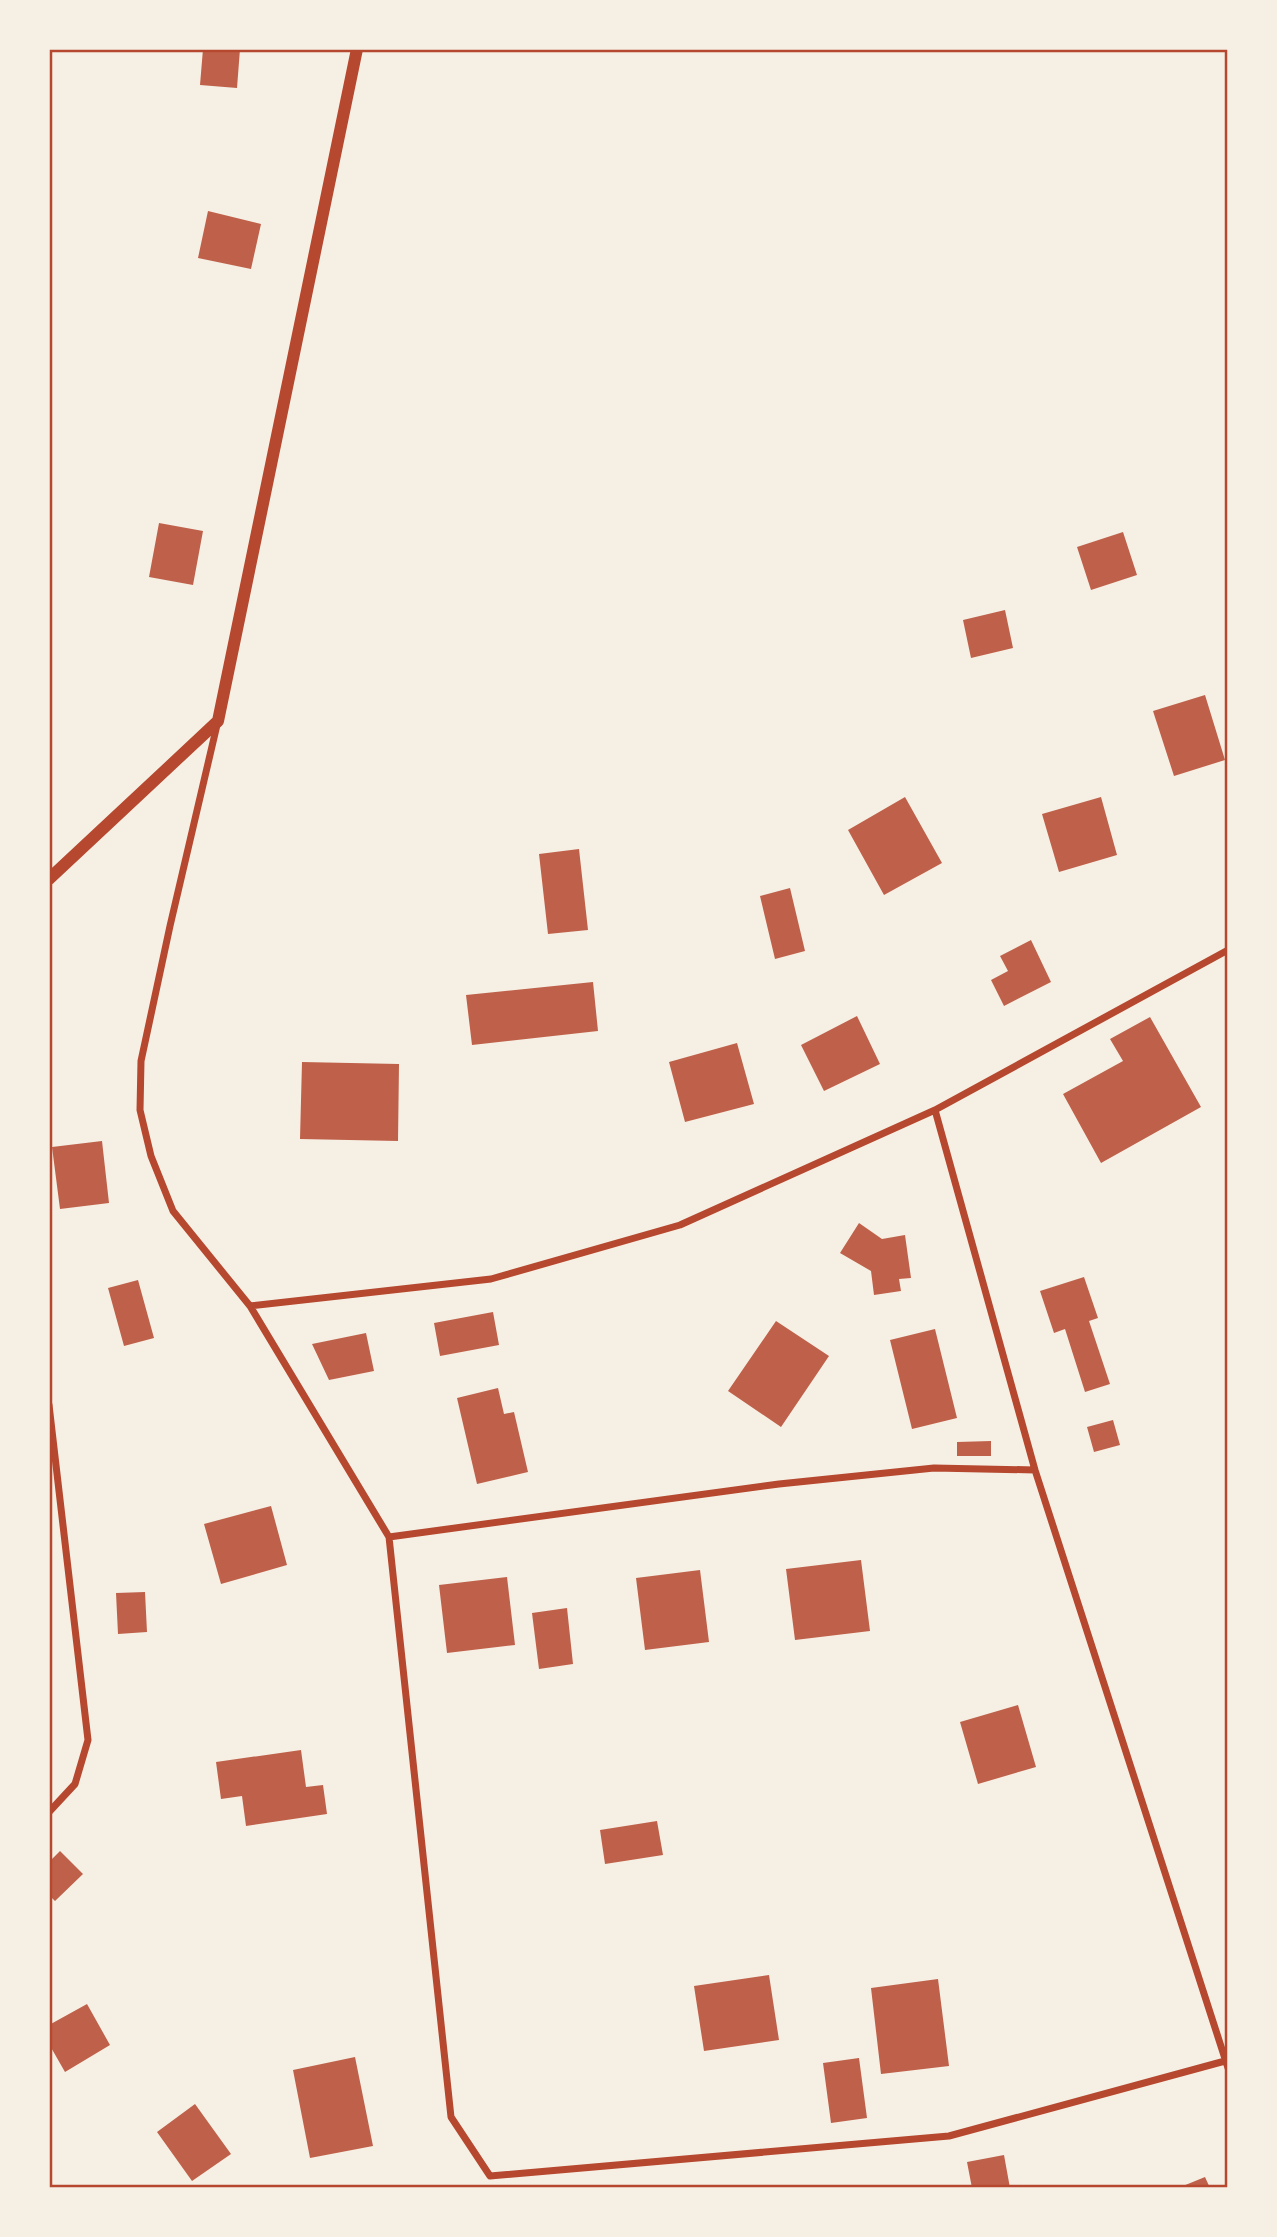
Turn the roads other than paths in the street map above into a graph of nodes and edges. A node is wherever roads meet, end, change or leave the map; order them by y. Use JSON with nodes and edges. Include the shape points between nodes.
{"nodes":[{"id":1,"x":357,"y":49,"type":"edge"},
{"id":2,"x":218,"y":721,"type":"junction"},
{"id":3,"x":49,"y":879,"type":"edge"},
{"id":4,"x":1228,"y":950,"type":"edge"},
{"id":5,"x":935,"y":1110,"type":"junction"},
{"id":6,"x":250,"y":1306,"type":"junction"},
{"id":7,"x":49,"y":1405,"type":"edge"},
{"id":8,"x":1035,"y":1470,"type":"junction"},
{"id":9,"x":389,"y":1537,"type":"junction"},
{"id":10,"x":49,"y":1812,"type":"edge"},
{"id":11,"x":1226,"y":2065,"type":"edge"}],
"edges":[{"from":1,"to":2,"type":"street"},
{"from":2,"to":3,"type":"street"},
{"from":2,"to":6,"type":"street","via":[[141,1061],[140,1110],[151,1156],[173,1211]]},
{"from":4,"to":5,"type":"street"},
{"from":5,"to":6,"type":"street","via":[[667,1229],[491,1279]]},
{"from":5,"to":8,"type":"street"},
{"from":6,"to":9,"type":"street"},
{"from":7,"to":10,"type":"street","via":[[88,1740],[75,1784]]},
{"from":8,"to":9,"type":"street","via":[[921,1469]]},
{"from":8,"to":11,"type":"street"},
{"from":9,"to":11,"type":"street","via":[[451,2117],[490,2176],[949,2136]]}]}
